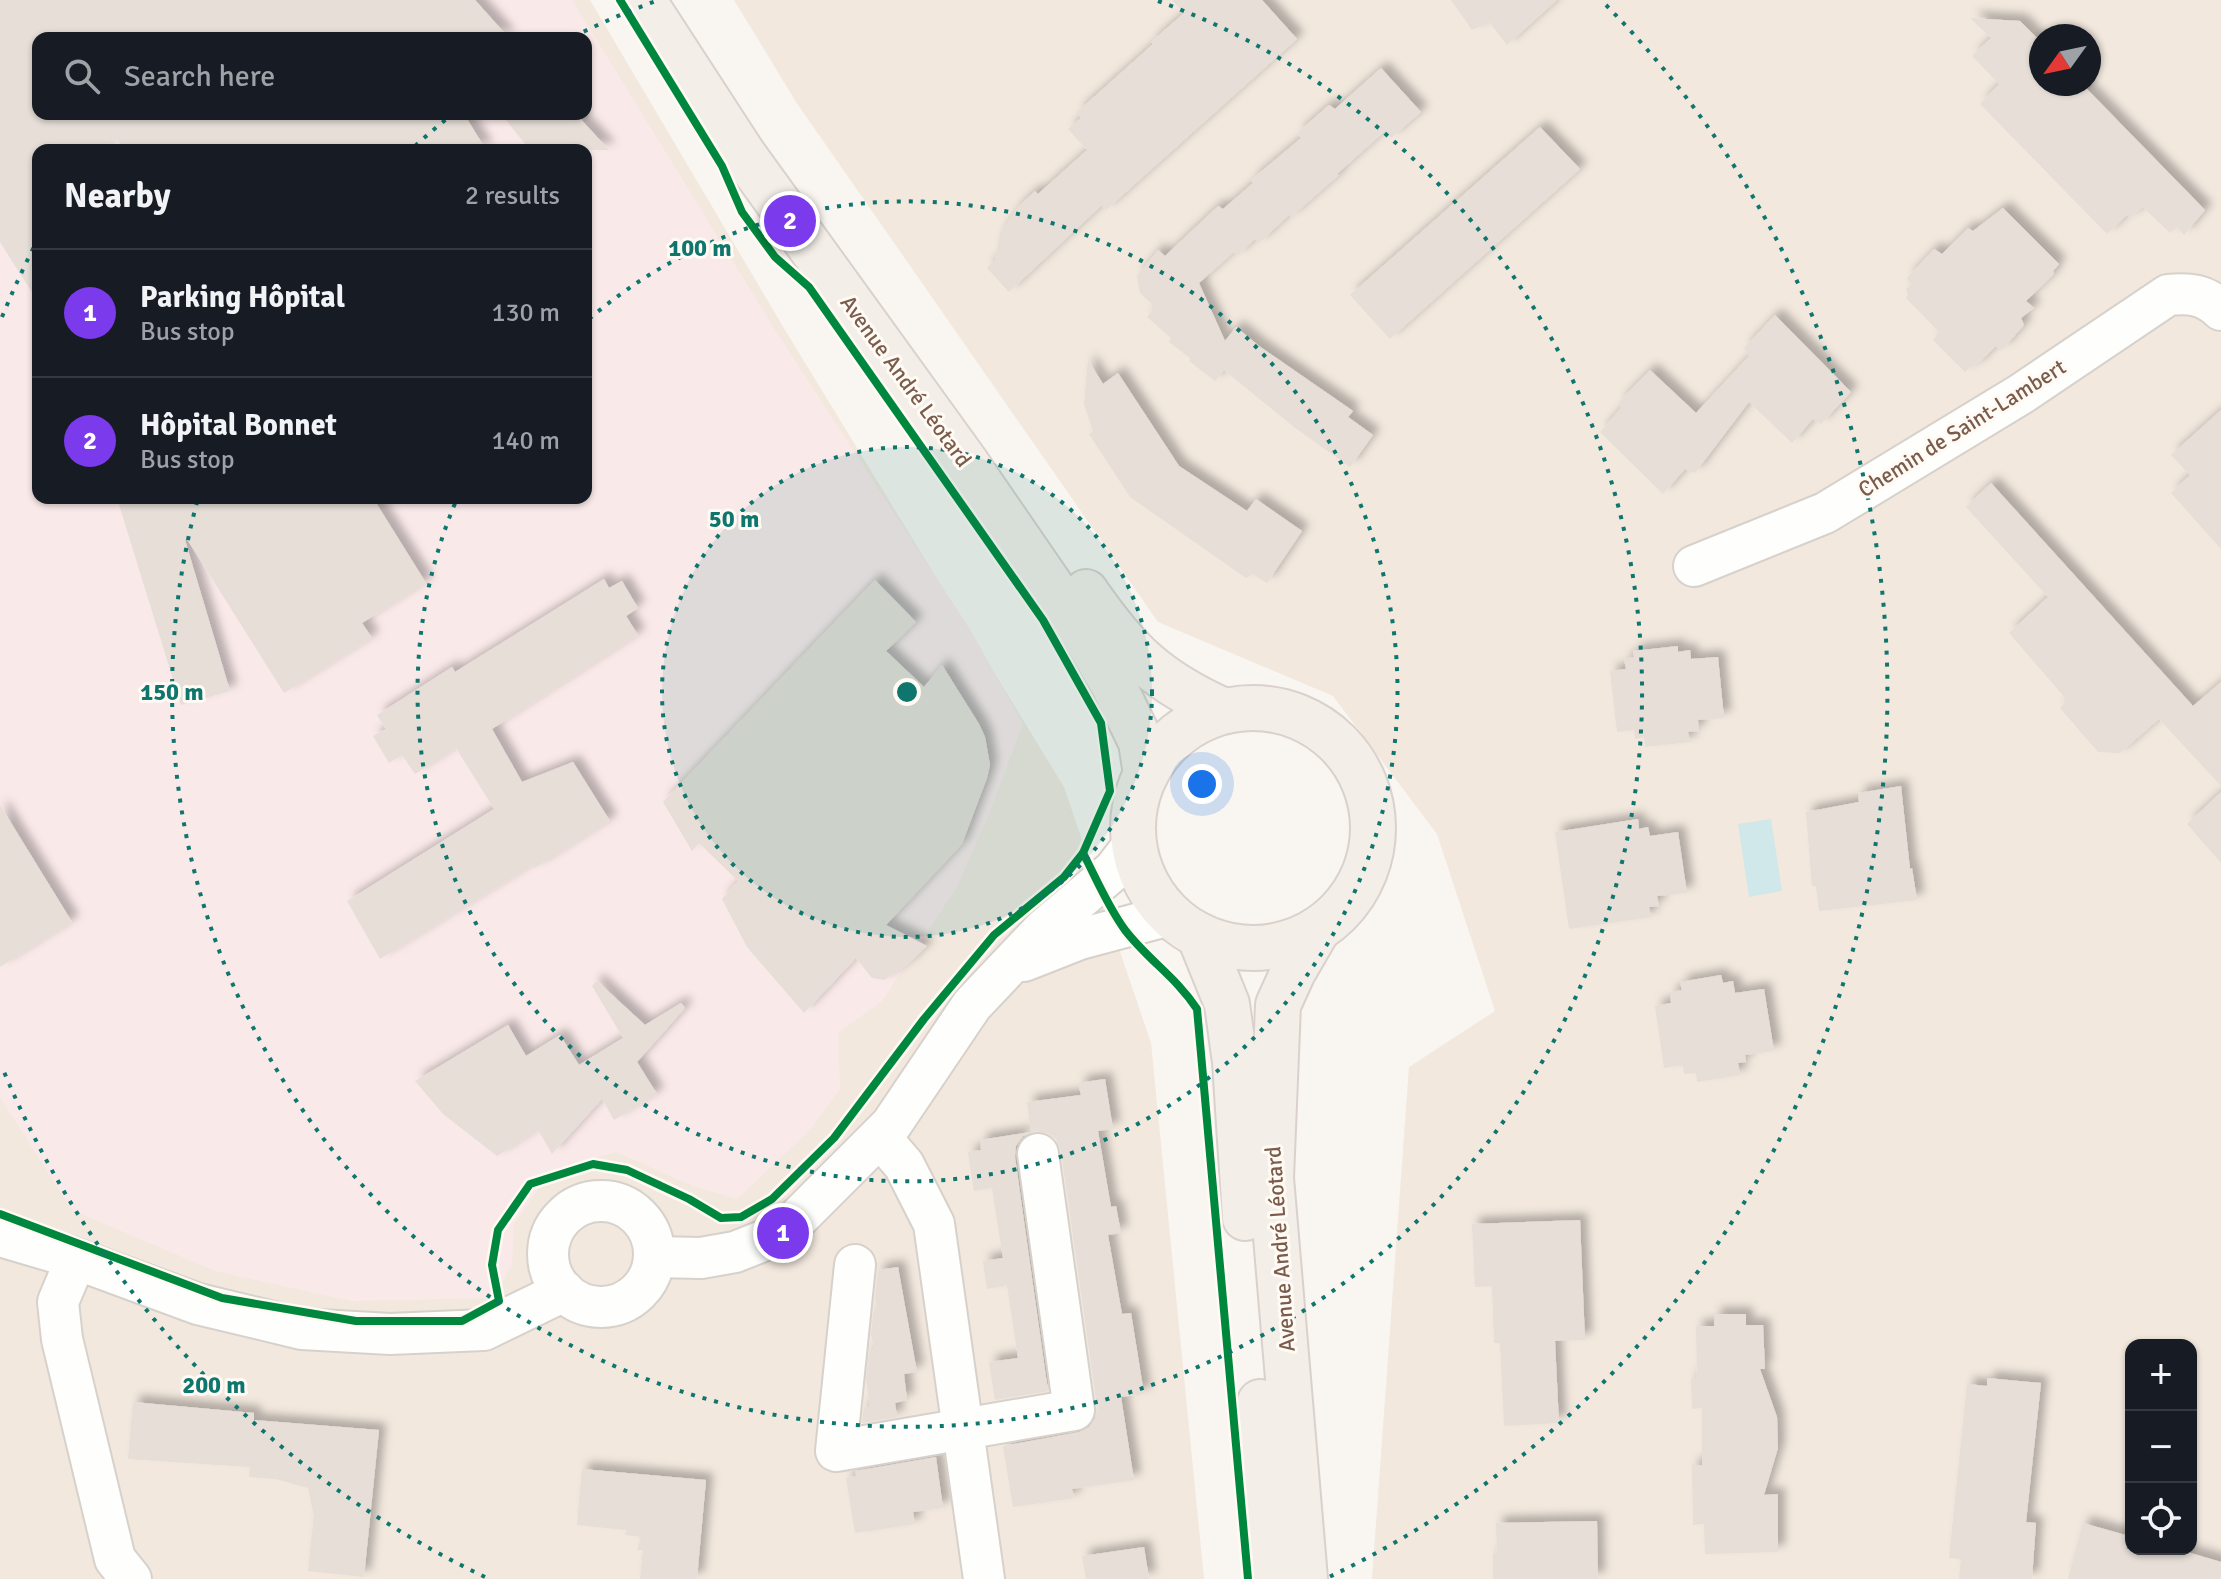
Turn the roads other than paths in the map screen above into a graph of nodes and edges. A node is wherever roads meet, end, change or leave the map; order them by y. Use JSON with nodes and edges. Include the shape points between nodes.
{"nodes":[{"id":1,"x":643,"y":0,"type":"edge"},
{"id":2,"x":673,"y":0,"type":"edge"},
{"id":3,"x":2221,"y":310,"type":"edge"},
{"id":4,"x":1694,"y":566,"type":"dead end"},
{"id":5,"x":1224,"y":711,"type":"junction"},
{"id":6,"x":1146,"y":774,"type":"junction"},
{"id":7,"x":1134,"y":844,"type":"junction"},
{"id":8,"x":1184,"y":925,"type":"junction"},
{"id":9,"x":1318,"y":929,"type":"junction"},
{"id":10,"x":1005,"y":968,"type":"junction"},
{"id":11,"x":880,"y":1137,"type":"junction"},
{"id":12,"x":1038,"y":1154,"type":"dead end"},
{"id":13,"x":0,"y":1236,"type":"edge"},
{"id":14,"x":654,"y":1257,"type":"junction"},
{"id":15,"x":76,"y":1259,"type":"junction"},
{"id":16,"x":855,"y":1265,"type":"dead end"},
{"id":17,"x":564,"y":1291,"type":"junction"},
{"id":18,"x":963,"y":1431,"type":"junction"},
{"id":19,"x":131,"y":1579,"type":"edge"},
{"id":20,"x":984,"y":1579,"type":"edge"},
{"id":21,"x":1272,"y":1579,"type":"edge"},
{"id":22,"x":1305,"y":1579,"type":"edge"}],
"edges":[{"from":1,"to":6,"type":"main road","name":"Avenue André Léotard","via":[[743,154],[1083,633],[1141,742]]},
{"from":2,"to":5,"type":"main road","name":"Avenue André Léotard","via":[[765,139],[1104,618],[1143,664],[1185,693]]},
{"from":3,"to":4,"type":"street","name":"Chemin de Saint-Lambert","via":[[2190,293],[2168,295],[2021,394],[1825,513]]},
{"from":5,"to":6,"type":"main road","via":[[1178,734]]},
{"from":5,"to":9,"type":"main road","via":[[1277,710],[1302,719],[1335,742],[1360,773],[1373,824],[1366,869],[1343,908]]},
{"from":6,"to":7,"type":"main road","via":[[1135,808]]},
{"from":7,"to":8,"type":"main road","via":[[1152,894]]},
{"from":7,"to":10,"type":"street","via":[[1114,870]]},
{"from":8,"to":9,"type":"main road","via":[[1228,946],[1259,948],[1290,943]]},
{"from":8,"to":10,"type":"street","via":[[1080,939]]},
{"from":8,"to":21,"type":"main road","name":"Avenue André Léotard","via":[[1227,1004],[1235,1062]]},
{"from":9,"to":22,"type":"main road","name":"Avenue André Léotard","via":[[1278,1005],[1271,1178]]},
{"from":10,"to":11,"type":"street","via":[[972,1005]]},
{"from":11,"to":14,"type":"street","via":[[783,1233],[735,1252]]},
{"from":11,"to":18,"type":"street","via":[[904,1165],[934,1224]]},
{"from":12,"to":18,"type":"street","via":[[1074,1410]]},
{"from":13,"to":15,"type":"street"},
{"from":14,"to":17,"type":"street","via":[[649,1278],[626,1301],[593,1306]]},
{"from":14,"to":17,"type":"street","via":[[647,1227],[636,1213],[602,1200],[584,1203],[568,1212],[549,1243],[551,1270]]},
{"from":15,"to":17,"type":"street","via":[[198,1304],[302,1329],[390,1334],[484,1330]]},
{"from":15,"to":19,"type":"street","via":[[58,1302],[62,1339],[115,1559]]},
{"from":16,"to":18,"type":"street","via":[[836,1451]]},
{"from":18,"to":20,"type":"street"}]}
